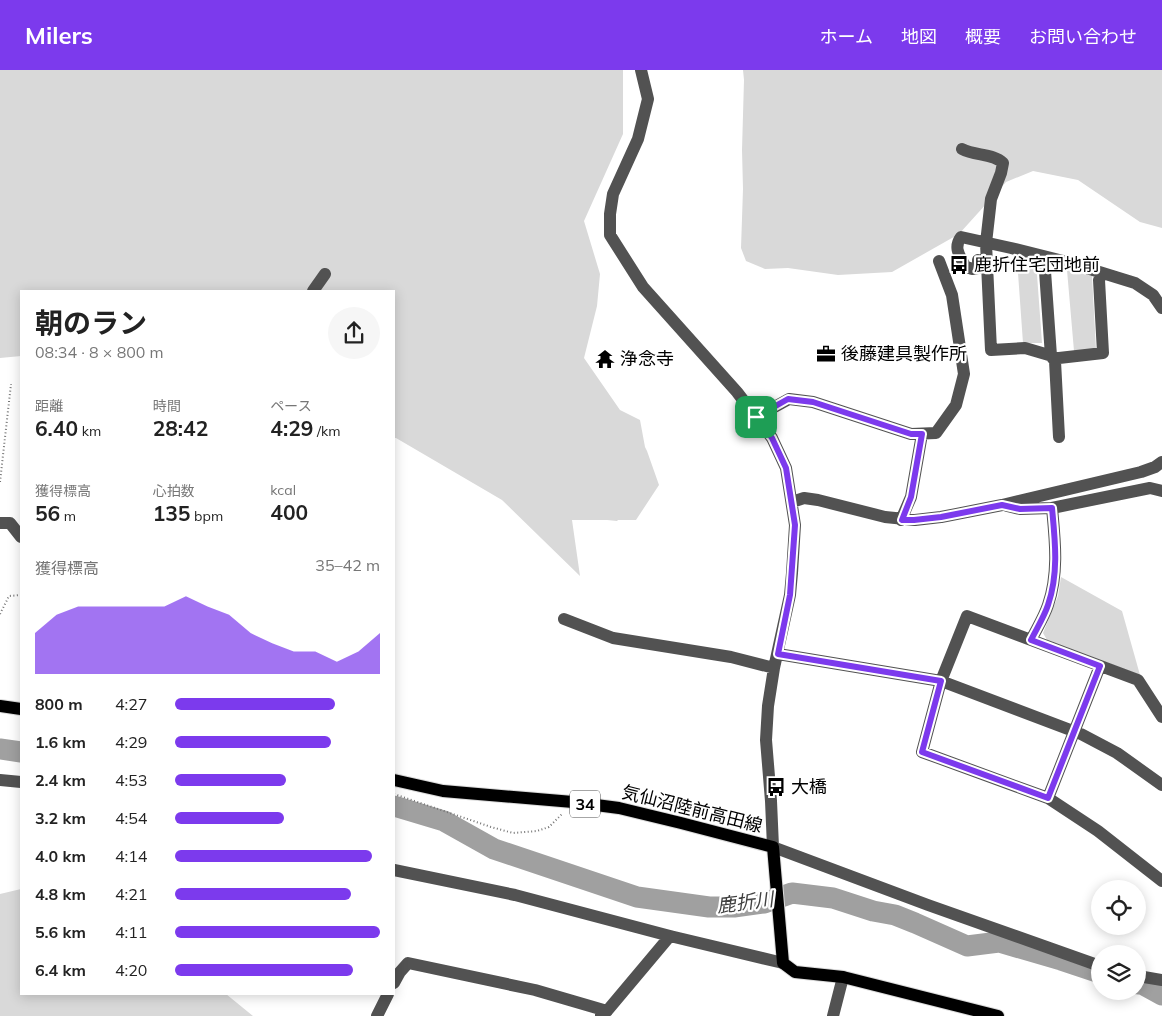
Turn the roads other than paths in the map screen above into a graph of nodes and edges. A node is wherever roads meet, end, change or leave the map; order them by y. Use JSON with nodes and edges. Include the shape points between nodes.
{"nodes":[{"id":1,"x":641,"y":70,"type":"edge"},
{"id":2,"x":962,"y":149,"type":"dead end"},
{"id":3,"x":982,"y":242,"type":"junction"},
{"id":4,"x":1044,"y":257,"type":"junction"},
{"id":5,"x":939,"y":261,"type":"dead end"},
{"id":6,"x":982,"y":261,"type":"junction"},
{"id":7,"x":1102,"y":273,"type":"junction"},
{"id":8,"x":325,"y":274,"type":"dead end"},
{"id":9,"x":314,"y":290,"type":"edge"},
{"id":10,"x":1162,"y":308,"type":"edge"},
{"id":11,"x":1051,"y":356,"type":"junction"},
{"id":12,"x":756,"y":417,"type":"junction"},
{"id":13,"x":922,"y":434,"type":"junction"},
{"id":14,"x":1059,"y":436,"type":"dead end"},
{"id":15,"x":1162,"y":462,"type":"edge"},
{"id":16,"x":1162,"y":491,"type":"edge"},
{"id":17,"x":792,"y":502,"type":"junction"},
{"id":18,"x":1002,"y":505,"type":"junction"},
{"id":19,"x":1052,"y":508,"type":"junction"},
{"id":20,"x":902,"y":520,"type":"junction"},
{"id":21,"x":0,"y":523,"type":"edge"},
{"id":22,"x":20,"y":536,"type":"edge"},
{"id":23,"x":564,"y":619,"type":"dead end"},
{"id":24,"x":1031,"y":640,"type":"junction"},
{"id":25,"x":778,"y":654,"type":"junction"},
{"id":26,"x":1100,"y":666,"type":"junction"},
{"id":27,"x":774,"y":668,"type":"junction"},
{"id":28,"x":941,"y":681,"type":"junction"},
{"id":29,"x":0,"y":706,"type":"edge"},
{"id":30,"x":20,"y":709,"type":"edge"},
{"id":31,"x":1162,"y":718,"type":"edge"},
{"id":32,"x":1074,"y":732,"type":"junction"},
{"id":33,"x":0,"y":780,"type":"edge"},
{"id":34,"x":395,"y":780,"type":"edge"},
{"id":35,"x":20,"y":782,"type":"edge"},
{"id":36,"x":1162,"y":785,"type":"edge"},
{"id":37,"x":1048,"y":798,"type":"junction"},
{"id":38,"x":773,"y":847,"type":"junction"},
{"id":39,"x":395,"y":870,"type":"edge"},
{"id":40,"x":1162,"y":881,"type":"edge"},
{"id":41,"x":670,"y":936,"type":"junction"},
{"id":42,"x":783,"y":963,"type":"junction"},
{"id":43,"x":1091,"y":963,"type":"edge"},
{"id":44,"x":843,"y":977,"type":"junction"},
{"id":45,"x":1146,"y":977,"type":"edge"},
{"id":46,"x":1162,"y":980,"type":"edge"},
{"id":47,"x":395,"y":981,"type":"edge"},
{"id":48,"x":388,"y":995,"type":"edge"},
{"id":49,"x":604,"y":1014,"type":"edge"},
{"id":50,"x":377,"y":1016,"type":"edge"},
{"id":51,"x":833,"y":1016,"type":"edge"},
{"id":52,"x":998,"y":1016,"type":"edge"}],
"edges":[{"from":1,"to":12,"type":"street","via":[[648,99],[638,139],[613,194],[610,235],[644,287]]},
{"from":2,"to":3,"type":"street","via":[[998,158],[1003,163]]},
{"from":3,"to":4,"type":"street"},
{"from":3,"to":6,"type":"street"},
{"from":3,"to":6,"type":"street","via":[[961,237],[956,248],[965,266],[978,268]]},
{"from":4,"to":7,"type":"street"},
{"from":4,"to":11,"type":"street"},
{"from":5,"to":13,"type":"street","via":[[952,295],[964,374],[956,405],[936,434]]},
{"from":6,"to":11,"type":"street","via":[[991,350],[1025,348]]},
{"from":7,"to":10,"type":"street","via":[[1135,283],[1153,294]]},
{"from":7,"to":11,"type":"street","via":[[1099,280],[1103,353]]},
{"from":8,"to":9,"type":"street"},
{"from":11,"to":14,"type":"street","via":[[1055,361]]},
{"from":12,"to":13,"type":"street","via":[[788,399],[813,402],[911,434]]},
{"from":12,"to":17,"type":"street","via":[[772,438],[786,468]]},
{"from":13,"to":20,"type":"street","via":[[911,497]]},
{"from":15,"to":18,"type":"street","via":[[1141,472]]},
{"from":16,"to":19,"type":"street","via":[[1150,488]]},
{"from":17,"to":20,"type":"street","via":[[804,498],[818,500]]},
{"from":17,"to":25,"type":"street","via":[[795,525],[790,595]]},
{"from":18,"to":19,"type":"street","via":[[1020,509]]},
{"from":18,"to":20,"type":"street","via":[[941,517]]},
{"from":19,"to":24,"type":"street","via":[[1056,552],[1054,582],[1048,605]]},
{"from":21,"to":22,"type":"street","via":[[10,523]]},
{"from":23,"to":27,"type":"street","via":[[613,638],[731,657]]},
{"from":24,"to":26,"type":"street"},
{"from":24,"to":28,"type":"street","via":[[967,616]]},
{"from":25,"to":27,"type":"street"},
{"from":25,"to":28,"type":"street"},
{"from":26,"to":31,"type":"street","via":[[1138,680]]},
{"from":26,"to":32,"type":"street"},
{"from":27,"to":38,"type":"street","via":[[766,740]]},
{"from":28,"to":32,"type":"street"},
{"from":28,"to":37,"type":"street","via":[[922,752]]},
{"from":29,"to":30,"type":"main road"},
{"from":32,"to":36,"type":"street","via":[[1117,753]]},
{"from":32,"to":37,"type":"street"},
{"from":33,"to":35,"type":"street"},
{"from":34,"to":38,"type":"main road","name":"気仙沼陸前高田線","number":"34","via":[[443,791],[618,808]]},
{"from":37,"to":40,"type":"street","via":[[1098,831]]},
{"from":38,"to":42,"type":"main road"},
{"from":38,"to":43,"type":"street"},
{"from":39,"to":41,"type":"street","via":[[515,895]]},
{"from":41,"to":42,"type":"street"},
{"from":41,"to":49,"type":"street"},
{"from":42,"to":44,"type":"main road","via":[[795,972]]},
{"from":44,"to":51,"type":"street"},
{"from":44,"to":52,"type":"main road"},
{"from":45,"to":46,"type":"street"},
{"from":47,"to":49,"type":"street","via":[[408,963],[535,990]]},
{"from":48,"to":50,"type":"street"}]}
